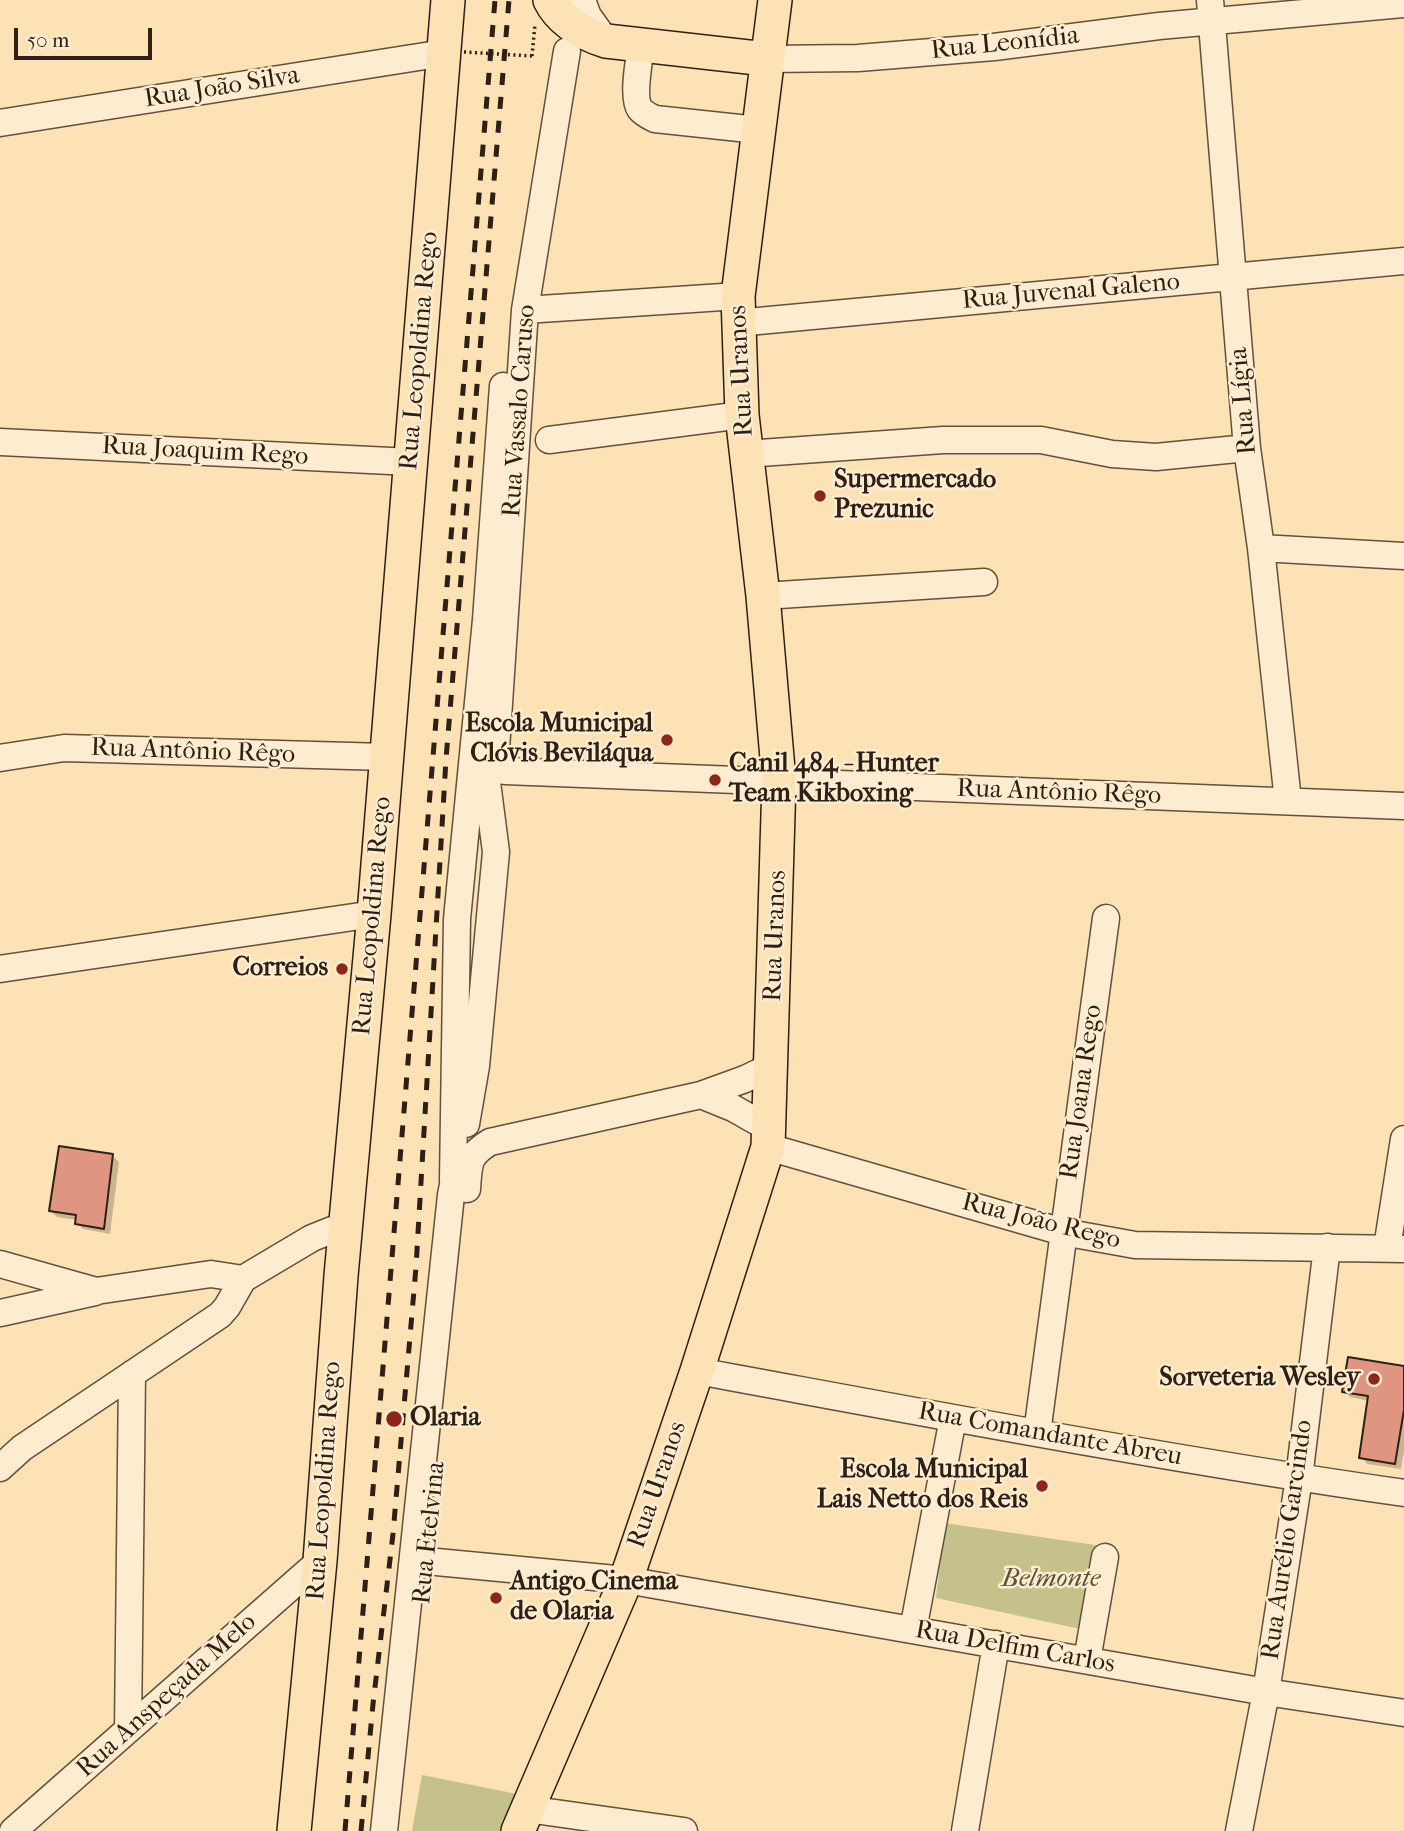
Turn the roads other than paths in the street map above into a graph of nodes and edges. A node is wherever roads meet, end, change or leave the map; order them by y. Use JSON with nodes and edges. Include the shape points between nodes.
{"nodes":[{"id":1,"x":448,"y":0,"type":"edge"},
{"id":2,"x":775,"y":0,"type":"edge"},
{"id":3,"x":1404,"y":4,"type":"edge"},
{"id":4,"x":558,"y":7,"type":"edge"},
{"id":5,"x":1211,"y":11,"type":"edge"},
{"id":6,"x":641,"y":46,"type":"junction"},
{"id":7,"x":567,"y":51,"type":"dead end"},
{"id":8,"x":454,"y":53,"type":"junction"},
{"id":9,"x":766,"y":60,"type":"junction"},
{"id":10,"x":0,"y":123,"type":"edge"},
{"id":11,"x":758,"y":130,"type":"junction"},
{"id":12,"x":1404,"y":261,"type":"edge"},
{"id":13,"x":1233,"y":277,"type":"junction"},
{"id":14,"x":738,"y":309,"type":"junction"},
{"id":15,"x":525,"y":310,"type":"junction"},
{"id":16,"x":742,"y":415,"type":"junction"},
{"id":17,"x":549,"y":440,"type":"dead end"},
{"id":18,"x":0,"y":442,"type":"edge"},
{"id":19,"x":1247,"y":448,"type":"junction"},
{"id":20,"x":746,"y":454,"type":"junction"},
{"id":21,"x":411,"y":462,"type":"junction"},
{"id":22,"x":1261,"y":548,"type":"junction"},
{"id":23,"x":1404,"y":556,"type":"edge"},
{"id":24,"x":984,"y":582,"type":"dead end"},
{"id":25,"x":763,"y":596,"type":"junction"},
{"id":26,"x":386,"y":757,"type":"junction"},
{"id":27,"x":0,"y":758,"type":"edge"},
{"id":28,"x":505,"y":771,"type":"joint"},
{"id":29,"x":779,"y":781,"type":"junction"},
{"id":30,"x":1288,"y":801,"type":"junction"},
{"id":31,"x":1404,"y":806,"type":"edge"},
{"id":32,"x":374,"y":914,"type":"junction"},
{"id":33,"x":1105,"y":918,"type":"dead end"},
{"id":34,"x":0,"y":969,"type":"edge"},
{"id":35,"x":772,"y":1066,"type":"junction"},
{"id":36,"x":701,"y":1095,"type":"junction"},
{"id":37,"x":769,"y":1138,"type":"junction"},
{"id":38,"x":1404,"y":1139,"type":"edge"},
{"id":39,"x":346,"y":1230,"type":"junction"},
{"id":40,"x":1063,"y":1232,"type":"junction"},
{"id":41,"x":1327,"y":1247,"type":"junction"},
{"id":42,"x":1395,"y":1248,"type":"edge"},
{"id":43,"x":0,"y":1264,"type":"edge"},
{"id":44,"x":243,"y":1279,"type":"junction"},
{"id":45,"x":96,"y":1291,"type":"junction"},
{"id":46,"x":0,"y":1313,"type":"edge"},
{"id":47,"x":697,"y":1371,"type":"junction"},
{"id":48,"x":132,"y":1374,"type":"junction"},
{"id":49,"x":953,"y":1418,"type":"junction"},
{"id":50,"x":1037,"y":1433,"type":"junction"},
{"id":51,"x":0,"y":1468,"type":"edge"},
{"id":52,"x":1299,"y":1478,"type":"junction"},
{"id":53,"x":1404,"y":1493,"type":"edge"},
{"id":54,"x":1105,"y":1557,"type":"dead end"},
{"id":55,"x":320,"y":1561,"type":"junction"},
{"id":56,"x":426,"y":1561,"type":"junction"},
{"id":57,"x":626,"y":1580,"type":"junction"},
{"id":58,"x":913,"y":1630,"type":"junction"},
{"id":59,"x":996,"y":1644,"type":"junction"},
{"id":60,"x":1087,"y":1660,"type":"junction"},
{"id":61,"x":1266,"y":1692,"type":"junction"},
{"id":62,"x":1404,"y":1713,"type":"edge"},
{"id":63,"x":128,"y":1730,"type":"junction"},
{"id":64,"x":523,"y":1820,"type":"edge"},
{"id":65,"x":13,"y":1831,"type":"edge"},
{"id":66,"x":295,"y":1831,"type":"edge"},
{"id":67,"x":384,"y":1831,"type":"edge"},
{"id":68,"x":401,"y":1831,"type":"edge"},
{"id":69,"x":684,"y":1831,"type":"edge"},
{"id":70,"x":965,"y":1831,"type":"edge"},
{"id":71,"x":1240,"y":1831,"type":"edge"}],
"edges":[{"from":1,"to":8,"type":"main road","name":"Rua Leopoldina Rego"},
{"from":2,"to":9,"type":"main road","name":"Rua Uranos"},
{"from":3,"to":5,"type":"street","name":"Rua Leonídia"},
{"from":4,"to":6,"type":"main road","name":"Rua Leonídia","via":[[583,32]]},
{"from":4,"to":67,"type":"street","via":[[509,315],[478,713],[496,852],[476,1066],[453,1181]]},
{"from":5,"to":9,"type":"street","name":"Rua Leonídia","via":[[1158,26],[994,47]]},
{"from":5,"to":13,"type":"street","name":"Rua Lígia"},
{"from":6,"to":9,"type":"main road","name":"Rua Leonídia"},
{"from":6,"to":11,"type":"street","via":[[636,100],[645,114],[655,119]]},
{"from":7,"to":15,"type":"street","name":"Rua Vassalo Caruso"},
{"from":8,"to":10,"type":"street","name":"Rua João Silva"},
{"from":8,"to":21,"type":"main road","name":"Rua Leopoldina Rego"},
{"from":9,"to":11,"type":"main road","name":"Rua Uranos"},
{"from":11,"to":14,"type":"main road","name":"Rua Uranos"},
{"from":12,"to":13,"type":"street","name":"Rua Juvenal Galeno"},
{"from":13,"to":14,"type":"street","name":"Rua Juvenal Galeno"},
{"from":13,"to":19,"type":"street","name":"Rua Lígia"},
{"from":14,"to":15,"type":"street","name":"Rua Juvenal Galeno"},
{"from":14,"to":16,"type":"main road","name":"Rua Uranos"},
{"from":15,"to":28,"type":"street","name":"Rua Vassalo Caruso","via":[[496,749]]},
{"from":16,"to":17,"type":"street"},
{"from":16,"to":20,"type":"main road","name":"Rua Uranos"},
{"from":18,"to":21,"type":"street","name":"Rua Joaquim Rego"},
{"from":19,"to":20,"type":"street","via":[[1146,456],[1041,440],[943,440]]},
{"from":19,"to":22,"type":"street","name":"Rua Lígia"},
{"from":20,"to":25,"type":"main road","name":"Rua Uranos"},
{"from":21,"to":26,"type":"main road","name":"Rua Leopoldina Rego"},
{"from":22,"to":23,"type":"street"},
{"from":22,"to":30,"type":"street","name":"Rua Lígia"},
{"from":24,"to":25,"type":"street"},
{"from":25,"to":29,"type":"main road","name":"Rua Uranos"},
{"from":26,"to":27,"type":"street","name":"Rua Antônio Rêgo","via":[[64,748]]},
{"from":26,"to":32,"type":"main road","name":"Rua Leopoldina Rego"},
{"from":28,"to":29,"type":"street","name":"Rua Antônio Rêgo"},
{"from":29,"to":30,"type":"street","name":"Rua Antônio Rêgo"},
{"from":29,"to":35,"type":"main road","name":"Rua Uranos"},
{"from":30,"to":31,"type":"street","name":"Rua Antônio Rêgo"},
{"from":32,"to":34,"type":"street"},
{"from":32,"to":39,"type":"main road","name":"Rua Leopoldina Rego"},
{"from":33,"to":40,"type":"street","name":"Rua Joana Rego"},
{"from":35,"to":36,"type":"street"},
{"from":35,"to":37,"type":"main road","name":"Rua Uranos"},
{"from":36,"to":37,"type":"street","name":"Rua João Rego","via":[[740,1111]]},
{"from":36,"to":56,"type":"street","name":"Rua Etelvina","via":[[490,1142],[474,1153],[469,1164]]},
{"from":37,"to":40,"type":"street","name":"Rua João Rego"},
{"from":37,"to":47,"type":"main road","name":"Rua Uranos"},
{"from":38,"to":42,"type":"street"},
{"from":39,"to":44,"type":"street","via":[[312,1238]]},
{"from":39,"to":55,"type":"main road","name":"Rua Leopoldina Rego"},
{"from":40,"to":41,"type":"street","name":"Rua João Rego","via":[[1135,1245]]},
{"from":40,"to":50,"type":"street","name":"Rua Joana Rego"},
{"from":41,"to":42,"type":"street","name":"Rua João Rego"},
{"from":41,"to":52,"type":"street","name":"Rua Aurélio Garcindo"},
{"from":43,"to":45,"type":"street"},
{"from":44,"to":45,"type":"street","via":[[211,1274]]},
{"from":44,"to":48,"type":"street","via":[[220,1315]]},
{"from":45,"to":46,"type":"street"},
{"from":47,"to":49,"type":"street","name":"Rua Comandante Abreu"},
{"from":47,"to":57,"type":"main road","name":"Rua Uranos"},
{"from":48,"to":51,"type":"street","via":[[22,1448]]},
{"from":48,"to":63,"type":"street"},
{"from":49,"to":50,"type":"street","name":"Rua Comandante Abreu"},
{"from":49,"to":58,"type":"street"},
{"from":50,"to":52,"type":"street","name":"Rua Comandante Abreu"},
{"from":52,"to":53,"type":"street","name":"Rua Comandante Abreu"},
{"from":52,"to":61,"type":"street","name":"Rua Aurélio Garcindo"},
{"from":54,"to":60,"type":"street"},
{"from":55,"to":63,"type":"street","name":"Rua Anspeçada Melo"},
{"from":55,"to":66,"type":"main road","name":"Rua Leopoldina Rego"},
{"from":56,"to":57,"type":"street","name":"Rua Delfim Carlos"},
{"from":56,"to":68,"type":"street","name":"Rua Etelvina"},
{"from":57,"to":58,"type":"street","name":"Rua Delfim Carlos"},
{"from":57,"to":64,"type":"main road","name":"Rua Uranos"},
{"from":58,"to":59,"type":"street","name":"Rua Delfim Carlos"},
{"from":59,"to":60,"type":"street","name":"Rua Delfim Carlos"},
{"from":59,"to":70,"type":"street"},
{"from":60,"to":61,"type":"street","name":"Rua Delfim Carlos"},
{"from":61,"to":62,"type":"street","name":"Rua Delfim Carlos"},
{"from":61,"to":71,"type":"street","name":"Rua Aurélio Garcindo"},
{"from":63,"to":65,"type":"street","name":"Rua Anspeçada Melo"},
{"from":64,"to":69,"type":"street"}]}
